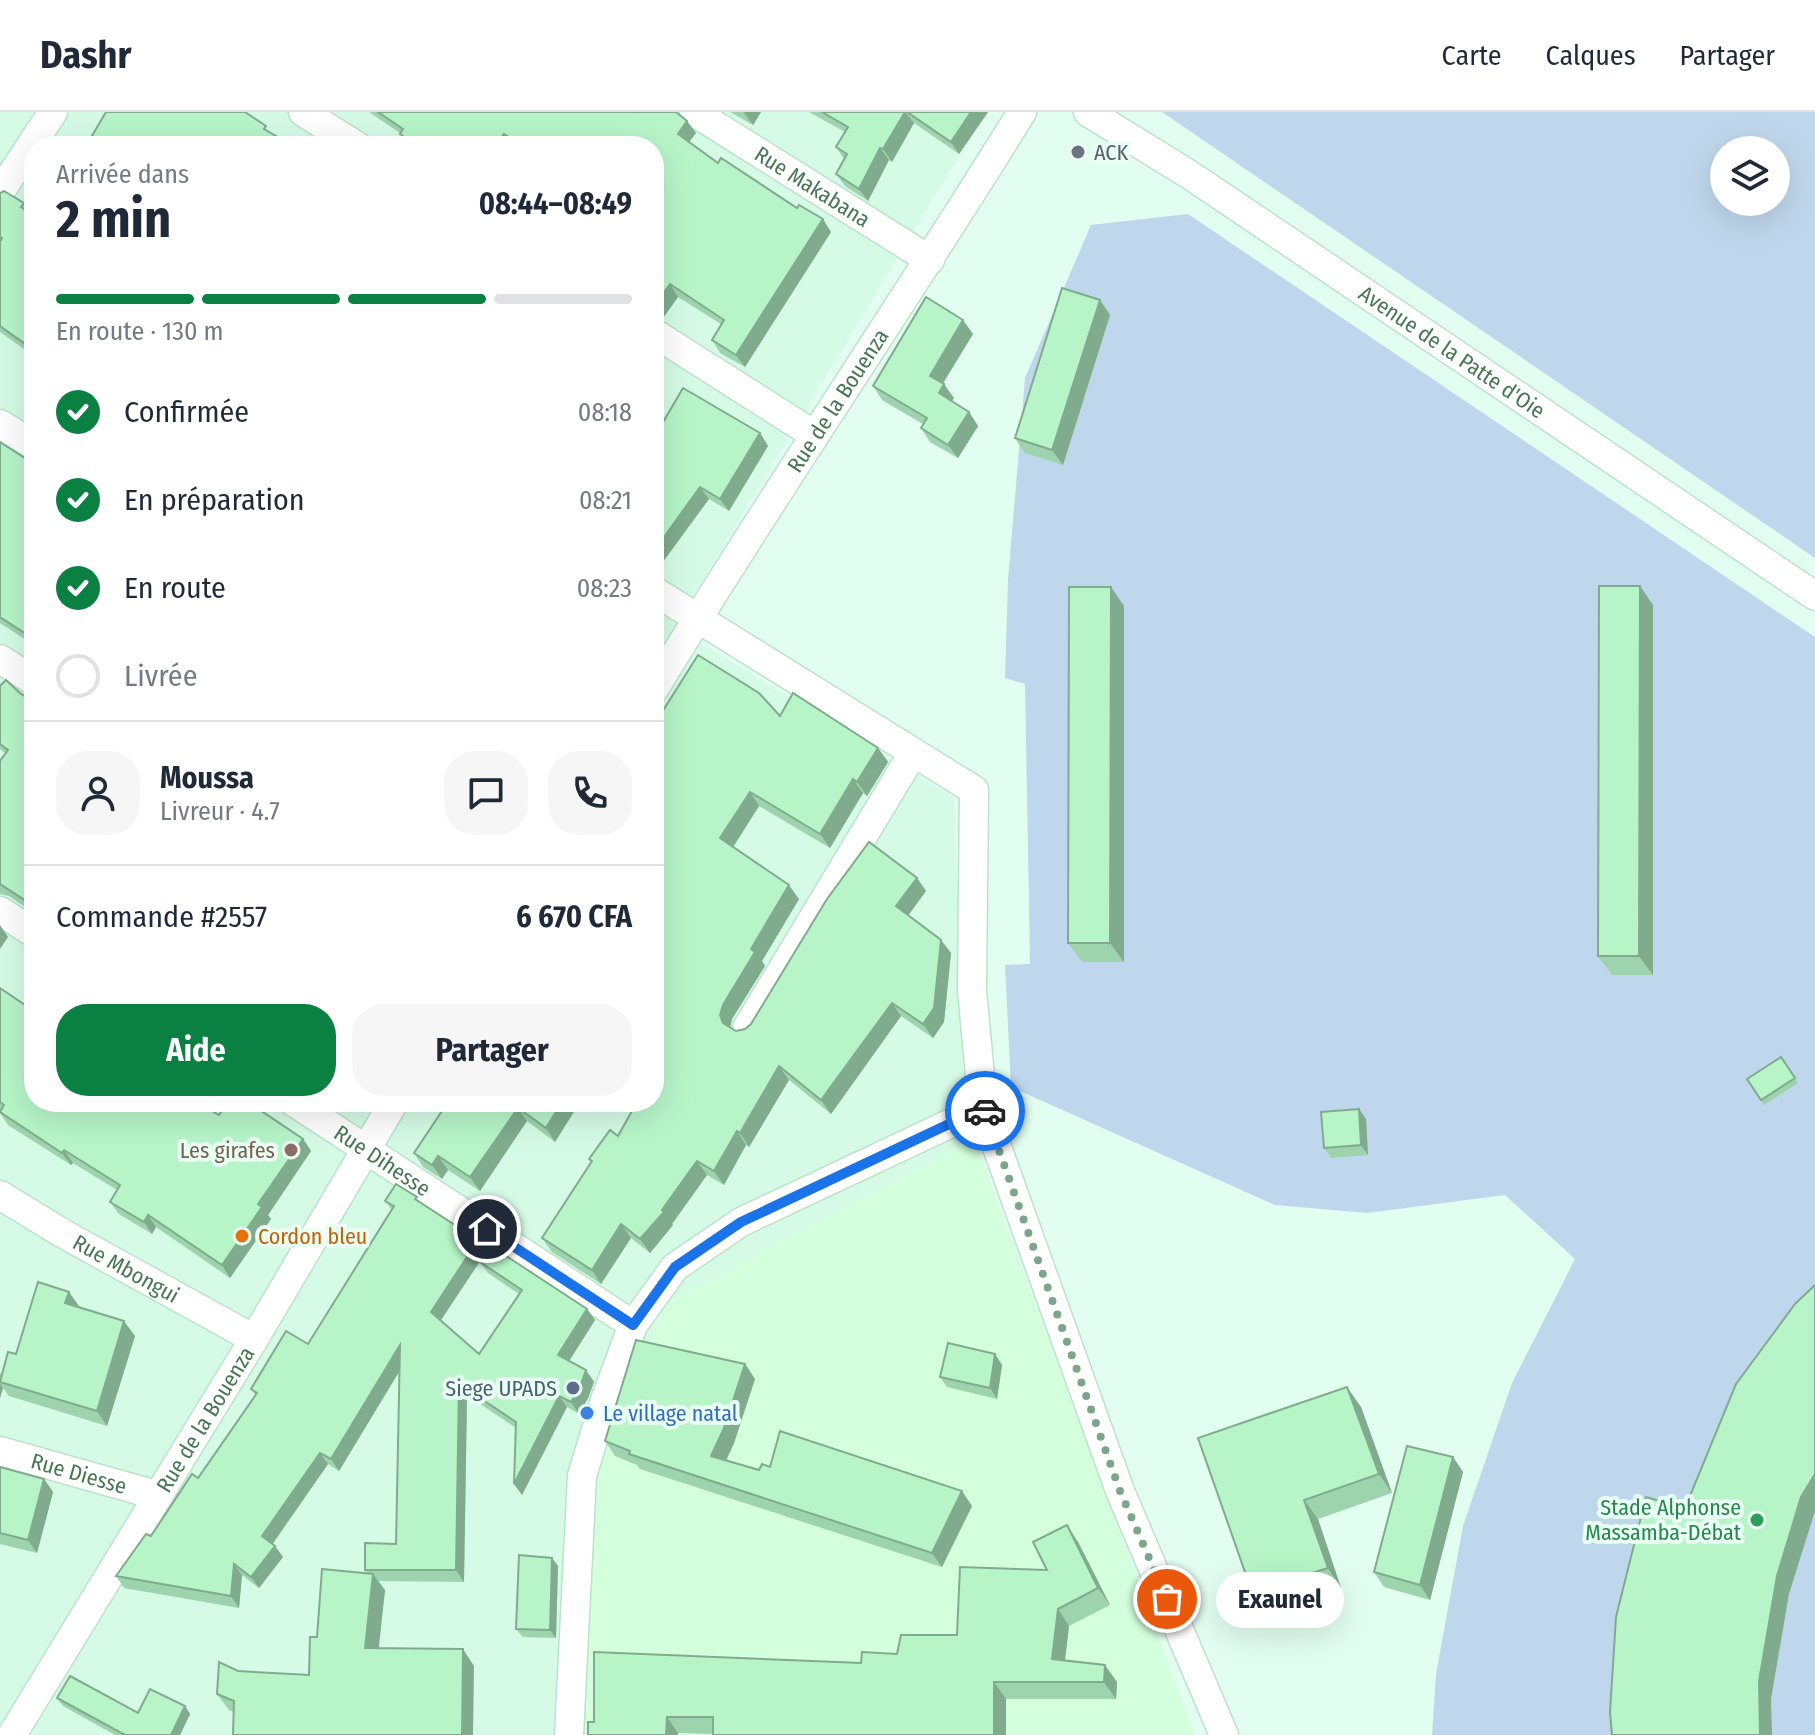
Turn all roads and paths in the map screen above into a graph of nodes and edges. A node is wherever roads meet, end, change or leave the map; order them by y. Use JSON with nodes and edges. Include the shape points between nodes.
{"nodes":[{"id":1,"x":53,"y":112,"type":"edge"},
{"id":2,"x":303,"y":112,"type":"edge"},
{"id":3,"x":694,"y":112,"type":"edge"},
{"id":4,"x":1022,"y":112,"type":"edge"},
{"id":5,"x":1088,"y":112,"type":"edge"},
{"id":6,"x":38,"y":136,"type":"edge"},
{"id":7,"x":341,"y":136,"type":"edge"},
{"id":8,"x":24,"y":159,"type":"edge"},
{"id":9,"x":11,"y":180,"type":"edge"},
{"id":10,"x":930,"y":260,"type":"junction"},
{"id":11,"x":664,"y":339,"type":"edge"},
{"id":12,"x":0,"y":424,"type":"edge"},
{"id":13,"x":813,"y":434,"type":"junction"},
{"id":14,"x":24,"y":439,"type":"edge"},
{"id":15,"x":1815,"y":596,"type":"edge"},
{"id":16,"x":664,"y":597,"type":"edge"},
{"id":17,"x":697,"y":618,"type":"junction"},
{"id":18,"x":0,"y":659,"type":"edge"},
{"id":19,"x":664,"y":672,"type":"edge"},
{"id":20,"x":24,"y":675,"type":"edge"},
{"id":21,"x":913,"y":753,"type":"junction"},
{"id":22,"x":0,"y":911,"type":"edge"},
{"id":23,"x":24,"y":927,"type":"edge"},
{"id":24,"x":747,"y":1028,"type":"edge"},
{"id":25,"x":983,"y":1108,"type":"junction"},
{"id":26,"x":309,"y":1112,"type":"edge"},
{"id":27,"x":388,"y":1112,"type":"edge"},
{"id":28,"x":365,"y":1149,"type":"junction"},
{"id":29,"x":0,"y":1195,"type":"edge"},
{"id":30,"x":0,"y":1218,"type":"edge"},
{"id":31,"x":62,"y":1233,"type":"junction"},
{"id":32,"x":633,"y":1325,"type":"junction"},
{"id":33,"x":254,"y":1339,"type":"junction"},
{"id":34,"x":0,"y":1451,"type":"edge"},
{"id":35,"x":156,"y":1495,"type":"junction"},
{"id":36,"x":12,"y":1735,"type":"edge"},
{"id":37,"x":569,"y":1735,"type":"edge"},
{"id":38,"x":1224,"y":1735,"type":"edge"}],
"edges":[{"from":1,"to":6,"type":"street"},
{"from":2,"to":7,"type":"street"},
{"from":3,"to":10,"type":"street","name":"Rue Makabana"},
{"from":4,"to":10,"type":"street","name":"Rue de la Bouenza"},
{"from":5,"to":15,"type":"street","name":"Avenue de la Patte d'Oie","via":[[1190,175]]},
{"from":8,"to":9,"type":"street"},
{"from":10,"to":13,"type":"street","name":"Rue de la Bouenza"},
{"from":11,"to":13,"type":"street"},
{"from":12,"to":14,"type":"street"},
{"from":13,"to":17,"type":"street","name":"Rue de la Bouenza"},
{"from":16,"to":17,"type":"street"},
{"from":17,"to":19,"type":"street","name":"Rue de la Bouenza"},
{"from":17,"to":21,"type":"street"},
{"from":18,"to":20,"type":"street"},
{"from":21,"to":24,"type":"street"},
{"from":21,"to":25,"type":"street","via":[[974,790],[972,990]]},
{"from":22,"to":23,"type":"street"},
{"from":25,"to":32,"type":"street","via":[[741,1222],[675,1267]]},
{"from":25,"to":38,"type":"street","via":[[1120,1491]]},
{"from":26,"to":28,"type":"street","name":"Rue Dihesse"},
{"from":27,"to":28,"type":"street","name":"Rue de la Bouenza"},
{"from":28,"to":32,"type":"street","name":"Rue Dihesse"},
{"from":28,"to":33,"type":"street","name":"Rue de la Bouenza"},
{"from":29,"to":31,"type":"street","name":"Rue Mbongui"},
{"from":30,"to":31,"type":"street"},
{"from":31,"to":33,"type":"street","name":"Rue Mbongui"},
{"from":32,"to":37,"type":"street","via":[[582,1476]]},
{"from":33,"to":35,"type":"street","name":"Rue de la Bouenza"},
{"from":34,"to":35,"type":"street","name":"Rue Diesse"},
{"from":35,"to":36,"type":"street","name":"Rue de la Bouenza"}]}
